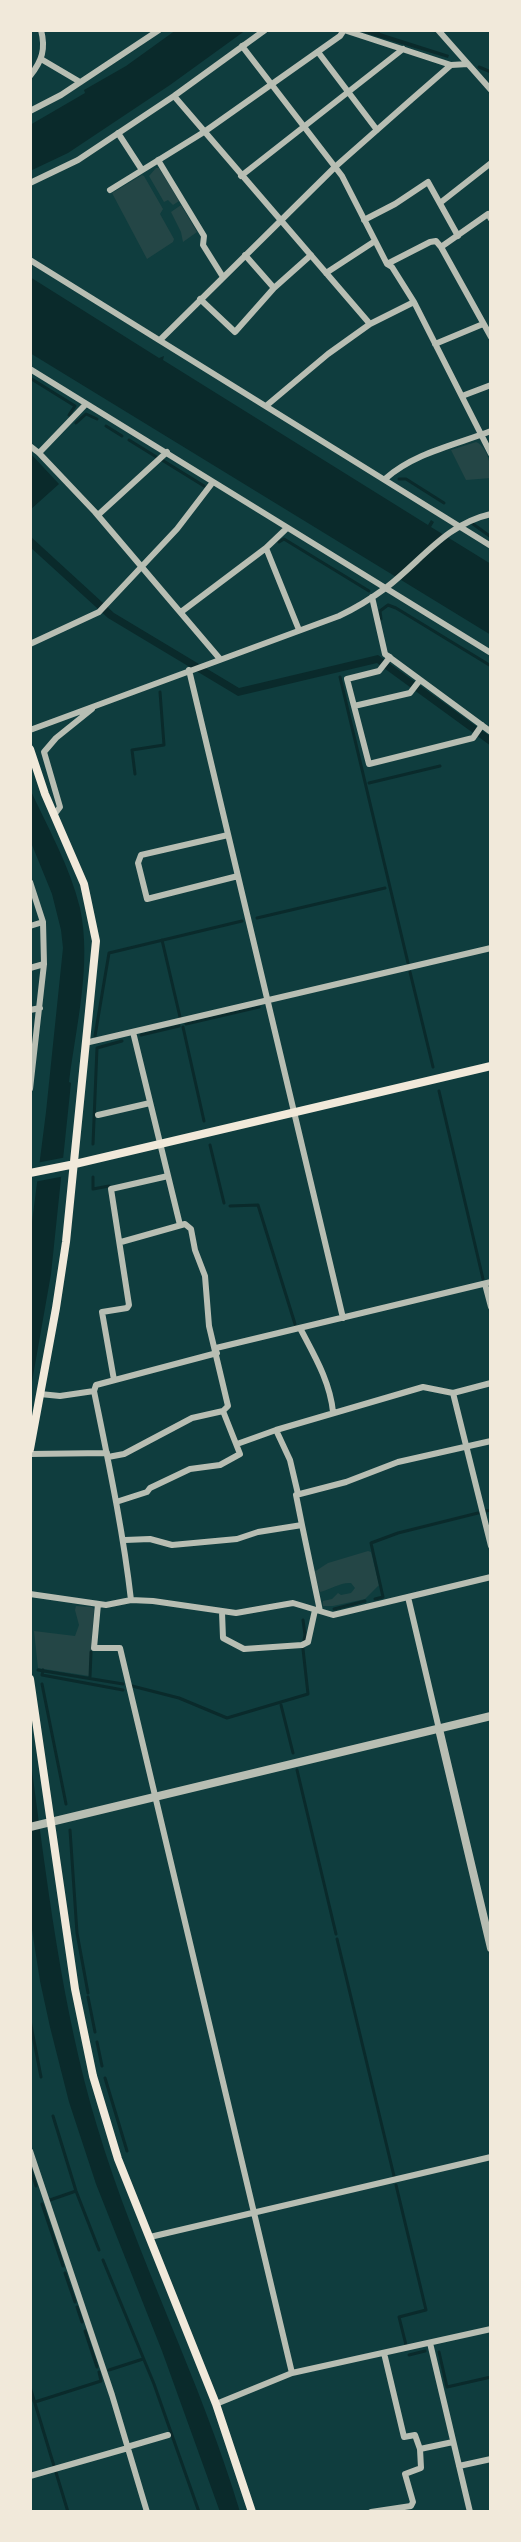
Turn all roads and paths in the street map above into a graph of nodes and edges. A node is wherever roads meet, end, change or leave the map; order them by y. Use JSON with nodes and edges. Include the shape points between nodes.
{"nodes":[{"id":1,"x":41,"y":30,"type":"edge"},
{"id":2,"x":159,"y":30,"type":"edge"},
{"id":3,"x":265,"y":30,"type":"edge"},
{"id":4,"x":344,"y":30,"type":"edge"},
{"id":5,"x":438,"y":30,"type":"edge"},
{"id":6,"x":242,"y":46,"type":"junction"},
{"id":7,"x":403,"y":49,"type":"junction"},
{"id":8,"x":318,"y":52,"type":"junction"},
{"id":9,"x":41,"y":59,"type":"junction"},
{"id":10,"x":468,"y":64,"type":"junction"},
{"id":11,"x":451,"y":65,"type":"junction"},
{"id":12,"x":30,"y":76,"type":"edge"},
{"id":13,"x":80,"y":82,"type":"junction"},
{"id":14,"x":271,"y":84,"type":"junction"},
{"id":15,"x":491,"y":90,"type":"edge"},
{"id":16,"x":348,"y":92,"type":"junction"},
{"id":17,"x":174,"y":96,"type":"junction"},
{"id":18,"x":30,"y":111,"type":"edge"},
{"id":19,"x":304,"y":127,"type":"junction"},
{"id":20,"x":378,"y":130,"type":"junction"},
{"id":21,"x":204,"y":132,"type":"junction"},
{"id":22,"x":118,"y":133,"type":"junction"},
{"id":23,"x":158,"y":160,"type":"junction"},
{"id":24,"x":491,"y":163,"type":"edge"},
{"id":25,"x":335,"y":167,"type":"junction"},
{"id":26,"x":142,"y":170,"type":"junction"},
{"id":27,"x":241,"y":176,"type":"junction"},
{"id":28,"x":30,"y":183,"type":"edge"},
{"id":29,"x":110,"y":190,"type":"dead end"},
{"id":30,"x":440,"y":203,"type":"junction"},
{"id":31,"x":491,"y":219,"type":"edge"},
{"id":32,"x":364,"y":220,"type":"junction"},
{"id":33,"x":280,"y":221,"type":"junction"},
{"id":34,"x":458,"y":236,"type":"junction"},
{"id":35,"x":375,"y":241,"type":"junction"},
{"id":36,"x":441,"y":247,"type":"junction"},
{"id":37,"x":245,"y":255,"type":"junction"},
{"id":38,"x":311,"y":255,"type":"junction"},
{"id":39,"x":30,"y":260,"type":"edge"},
{"id":40,"x":387,"y":264,"type":"junction"},
{"id":41,"x":326,"y":273,"type":"junction"},
{"id":42,"x":223,"y":278,"type":"junction"},
{"id":43,"x":274,"y":288,"type":"junction"},
{"id":44,"x":200,"y":300,"type":"junction"},
{"id":45,"x":414,"y":302,"type":"junction"},
{"id":46,"x":370,"y":324,"type":"junction"},
{"id":47,"x":483,"y":324,"type":"junction"},
{"id":48,"x":491,"y":337,"type":"edge"},
{"id":49,"x":160,"y":340,"type":"junction"},
{"id":50,"x":435,"y":344,"type":"junction"},
{"id":51,"x":30,"y":369,"type":"edge"},
{"id":52,"x":491,"y":385,"type":"edge"},
{"id":53,"x":462,"y":396,"type":"junction"},
{"id":54,"x":86,"y":404,"type":"junction"},
{"id":55,"x":266,"y":406,"type":"junction"},
{"id":56,"x":491,"y":432,"type":"edge"},
{"id":57,"x":482,"y":435,"type":"junction"},
{"id":58,"x":30,"y":446,"type":"edge"},
{"id":59,"x":167,"y":452,"type":"junction"},
{"id":60,"x":39,"y":453,"type":"junction"},
{"id":61,"x":491,"y":454,"type":"edge"},
{"id":62,"x":385,"y":479,"type":"junction"},
{"id":63,"x":213,"y":482,"type":"junction"},
{"id":64,"x":491,"y":514,"type":"edge"},
{"id":65,"x":98,"y":515,"type":"junction"},
{"id":66,"x":459,"y":525,"type":"junction"},
{"id":67,"x":286,"y":528,"type":"junction"},
{"id":68,"x":491,"y":546,"type":"edge"},
{"id":69,"x":266,"y":548,"type":"junction"},
{"id":70,"x":142,"y":566,"type":"junction"},
{"id":71,"x":386,"y":587,"type":"junction"},
{"id":72,"x":372,"y":597,"type":"junction"},
{"id":73,"x":181,"y":612,"type":"junction"},
{"id":74,"x":299,"y":630,"type":"junction"},
{"id":75,"x":30,"y":644,"type":"edge"},
{"id":76,"x":491,"y":653,"type":"edge"},
{"id":77,"x":389,"y":658,"type":"junction"},
{"id":78,"x":220,"y":659,"type":"junction"},
{"id":79,"x":191,"y":670,"type":"junction"},
{"id":80,"x":419,"y":681,"type":"junction"},
{"id":81,"x":96,"y":705,"type":"junction"},
{"id":82,"x":354,"y":706,"type":"junction"},
{"id":83,"x":481,"y":726,"type":"junction"},
{"id":84,"x":30,"y":730,"type":"edge"},
{"id":85,"x":491,"y":732,"type":"edge"},
{"id":86,"x":30,"y":749,"type":"edge"},
{"id":87,"x":54,"y":815,"type":"junction"},
{"id":88,"x":228,"y":835,"type":"junction"},
{"id":89,"x":238,"y":876,"type":"junction"},
{"id":90,"x":30,"y":884,"type":"edge"},
{"id":91,"x":43,"y":922,"type":"junction"},
{"id":92,"x":30,"y":926,"type":"edge"},
{"id":93,"x":491,"y":948,"type":"edge"},
{"id":94,"x":44,"y":964,"type":"junction"},
{"id":95,"x":30,"y":968,"type":"edge"},
{"id":96,"x":268,"y":1000,"type":"junction"},
{"id":97,"x":40,"y":1008,"type":"junction"},
{"id":98,"x":30,"y":1011,"type":"edge"},
{"id":99,"x":134,"y":1032,"type":"junction"},
{"id":100,"x":85,"y":1043,"type":"junction"},
{"id":101,"x":32,"y":1057,"type":"edge"},
{"id":102,"x":491,"y":1066,"type":"edge"},
{"id":103,"x":30,"y":1089,"type":"edge"},
{"id":104,"x":150,"y":1103,"type":"junction"},
{"id":105,"x":294,"y":1112,"type":"junction"},
{"id":106,"x":98,"y":1115,"type":"dead end"},
{"id":107,"x":160,"y":1144,"type":"junction"},
{"id":108,"x":70,"y":1165,"type":"junction"},
{"id":109,"x":30,"y":1173,"type":"edge"},
{"id":110,"x":168,"y":1176,"type":"junction"},
{"id":111,"x":180,"y":1225,"type":"junction"},
{"id":112,"x":121,"y":1242,"type":"junction"},
{"id":113,"x":488,"y":1283,"type":"edge"},
{"id":114,"x":491,"y":1307,"type":"edge"},
{"id":115,"x":343,"y":1318,"type":"junction"},
{"id":116,"x":300,"y":1328,"type":"junction"},
{"id":117,"x":217,"y":1351,"type":"junction"},
{"id":118,"x":114,"y":1380,"type":"junction"},
{"id":119,"x":491,"y":1383,"type":"edge"},
{"id":120,"x":94,"y":1391,"type":"junction"},
{"id":121,"x":40,"y":1394,"type":"junction"},
{"id":122,"x":453,"y":1394,"type":"junction"},
{"id":123,"x":223,"y":1411,"type":"junction"},
{"id":124,"x":333,"y":1412,"type":"junction"},
{"id":125,"x":276,"y":1430,"type":"junction"},
{"id":126,"x":491,"y":1441,"type":"edge"},
{"id":127,"x":237,"y":1443,"type":"junction"},
{"id":128,"x":467,"y":1447,"type":"junction"},
{"id":129,"x":30,"y":1449,"type":"edge"},
{"id":130,"x":30,"y":1454,"type":"edge"},
{"id":131,"x":107,"y":1455,"type":"junction"},
{"id":132,"x":298,"y":1494,"type":"junction"},
{"id":133,"x":116,"y":1502,"type":"junction"},
{"id":134,"x":302,"y":1525,"type":"junction"},
{"id":135,"x":125,"y":1540,"type":"junction"},
{"id":136,"x":491,"y":1546,"type":"edge"},
{"id":137,"x":491,"y":1577,"type":"edge"},
{"id":138,"x":30,"y":1594,"type":"edge"},
{"id":139,"x":408,"y":1597,"type":"junction"},
{"id":140,"x":131,"y":1600,"type":"junction"},
{"id":141,"x":98,"y":1604,"type":"junction"},
{"id":142,"x":317,"y":1610,"type":"junction"},
{"id":143,"x":222,"y":1612,"type":"junction"},
{"id":144,"x":30,"y":1679,"type":"edge"},
{"id":145,"x":491,"y":1716,"type":"edge"},
{"id":146,"x":439,"y":1729,"type":"junction"},
{"id":147,"x":155,"y":1797,"type":"junction"},
{"id":148,"x":48,"y":1822,"type":"junction"},
{"id":149,"x":30,"y":1827,"type":"edge"},
{"id":150,"x":491,"y":1948,"type":"edge"},
{"id":151,"x":30,"y":2151,"type":"edge"},
{"id":152,"x":491,"y":2157,"type":"edge"},
{"id":153,"x":254,"y":2213,"type":"junction"},
{"id":154,"x":150,"y":2237,"type":"junction"},
{"id":155,"x":491,"y":2329,"type":"edge"},
{"id":156,"x":430,"y":2343,"type":"junction"},
{"id":157,"x":384,"y":2353,"type":"junction"},
{"id":158,"x":292,"y":2373,"type":"junction"},
{"id":159,"x":216,"y":2404,"type":"junction"},
{"id":160,"x":168,"y":2435,"type":"dead end"},
{"id":161,"x":453,"y":2442,"type":"junction"},
{"id":162,"x":128,"y":2447,"type":"junction"},
{"id":163,"x":420,"y":2449,"type":"junction"},
{"id":164,"x":491,"y":2459,"type":"edge"},
{"id":165,"x":459,"y":2466,"type":"junction"},
{"id":166,"x":30,"y":2476,"type":"edge"},
{"id":167,"x":147,"y":2512,"type":"edge"},
{"id":168,"x":252,"y":2512,"type":"edge"},
{"id":169,"x":371,"y":2512,"type":"edge"},
{"id":170,"x":470,"y":2512,"type":"edge"}],
"edges":[{"from":1,"to":9,"type":"street"},
{"from":2,"to":13,"type":"street"},
{"from":3,"to":6,"type":"street"},
{"from":4,"to":7,"type":"street"},
{"from":4,"to":8,"type":"street"},
{"from":5,"to":10,"type":"street"},
{"from":6,"to":14,"type":"street"},
{"from":6,"to":17,"type":"street"},
{"from":7,"to":11,"type":"street"},
{"from":7,"to":16,"type":"street"},
{"from":8,"to":14,"type":"street"},
{"from":8,"to":16,"type":"street"},
{"from":9,"to":12,"type":"street"},
{"from":9,"to":13,"type":"street"},
{"from":10,"to":11,"type":"street"},
{"from":10,"to":15,"type":"street"},
{"from":11,"to":20,"type":"street"},
{"from":13,"to":18,"type":"street"},
{"from":14,"to":19,"type":"street"},
{"from":14,"to":21,"type":"street"},
{"from":16,"to":19,"type":"street"},
{"from":16,"to":20,"type":"street"},
{"from":17,"to":21,"type":"street"},
{"from":17,"to":22,"type":"street"},
{"from":19,"to":25,"type":"street"},
{"from":19,"to":27,"type":"street"},
{"from":20,"to":25,"type":"street"},
{"from":21,"to":23,"type":"street"},
{"from":21,"to":27,"type":"street"},
{"from":22,"to":26,"type":"street"},
{"from":22,"to":28,"type":"street","via":[[78,160]]},
{"from":23,"to":26,"type":"street"},
{"from":23,"to":42,"type":"street","via":[[204,236],[202,244]]},
{"from":24,"to":30,"type":"street"},
{"from":25,"to":32,"type":"street"},
{"from":25,"to":33,"type":"street"},
{"from":26,"to":29,"type":"street"},
{"from":27,"to":33,"type":"street"},
{"from":30,"to":32,"type":"street","via":[[428,182]]},
{"from":30,"to":34,"type":"street"},
{"from":31,"to":34,"type":"street","via":[[488,214]]},
{"from":32,"to":35,"type":"street"},
{"from":33,"to":37,"type":"street"},
{"from":33,"to":38,"type":"street"},
{"from":34,"to":36,"type":"street"},
{"from":35,"to":40,"type":"street"},
{"from":35,"to":41,"type":"street"},
{"from":36,"to":40,"type":"street","via":[[436,241],[430,242]]},
{"from":36,"to":47,"type":"street"},
{"from":37,"to":42,"type":"street"},
{"from":37,"to":43,"type":"street"},
{"from":38,"to":41,"type":"street"},
{"from":38,"to":43,"type":"street"},
{"from":39,"to":49,"type":"street"},
{"from":40,"to":45,"type":"street"},
{"from":41,"to":46,"type":"street"},
{"from":42,"to":44,"type":"street"},
{"from":43,"to":44,"type":"street","via":[[236,332]]},
{"from":44,"to":49,"type":"street"},
{"from":45,"to":46,"type":"street"},
{"from":45,"to":50,"type":"street"},
{"from":46,"to":55,"type":"street"},
{"from":47,"to":48,"type":"street"},
{"from":47,"to":50,"type":"street"},
{"from":49,"to":55,"type":"street"},
{"from":50,"to":53,"type":"street"},
{"from":51,"to":54,"type":"street"},
{"from":52,"to":53,"type":"street"},
{"from":53,"to":57,"type":"street"},
{"from":54,"to":59,"type":"street"},
{"from":54,"to":60,"type":"street"},
{"from":55,"to":62,"type":"street"},
{"from":56,"to":57,"type":"street"},
{"from":57,"to":61,"type":"street"},
{"from":57,"to":62,"type":"street","via":[[414,459]]},
{"from":58,"to":60,"type":"street"},
{"from":59,"to":63,"type":"street"},
{"from":59,"to":65,"type":"street"},
{"from":60,"to":65,"type":"street"},
{"from":62,"to":66,"type":"street"},
{"from":63,"to":67,"type":"street"},
{"from":63,"to":70,"type":"street"},
{"from":64,"to":66,"type":"street"},
{"from":65,"to":70,"type":"street"},
{"from":66,"to":68,"type":"street"},
{"from":66,"to":71,"type":"street"},
{"from":67,"to":69,"type":"street"},
{"from":67,"to":71,"type":"street"},
{"from":69,"to":73,"type":"street"},
{"from":69,"to":74,"type":"street"},
{"from":70,"to":73,"type":"street"},
{"from":70,"to":75,"type":"street","via":[[99,612]]},
{"from":71,"to":72,"type":"street"},
{"from":71,"to":76,"type":"street"},
{"from":72,"to":74,"type":"street","via":[[339,616]]},
{"from":72,"to":77,"type":"street"},
{"from":73,"to":78,"type":"street"},
{"from":74,"to":78,"type":"street"},
{"from":77,"to":80,"type":"street"},
{"from":77,"to":82,"type":"street","via":[[379,671],[347,679]]},
{"from":78,"to":79,"type":"street"},
{"from":79,"to":81,"type":"street"},
{"from":79,"to":88,"type":"street"},
{"from":80,"to":82,"type":"street","via":[[411,691]]},
{"from":80,"to":83,"type":"street"},
{"from":81,"to":84,"type":"street"},
{"from":81,"to":87,"type":"street","via":[[44,752],[60,807]]},
{"from":82,"to":83,"type":"street","via":[[369,764],[474,736]]},
{"from":83,"to":85,"type":"street"},
{"from":86,"to":87,"type":"main road"},
{"from":87,"to":100,"type":"main road","via":[[84,884],[93,925],[95,964]]},
{"from":88,"to":89,"type":"street"},
{"from":88,"to":89,"type":"street","via":[[141,855],[138,863],[147,899]]},
{"from":89,"to":96,"type":"street"},
{"from":90,"to":91,"type":"street"},
{"from":91,"to":92,"type":"street"},
{"from":91,"to":94,"type":"street"},
{"from":93,"to":96,"type":"street"},
{"from":94,"to":95,"type":"street"},
{"from":94,"to":97,"type":"street"},
{"from":96,"to":99,"type":"street"},
{"from":96,"to":105,"type":"street"},
{"from":97,"to":98,"type":"street"},
{"from":97,"to":101,"type":"street"},
{"from":99,"to":100,"type":"street"},
{"from":99,"to":104,"type":"street"},
{"from":100,"to":108,"type":"main road"},
{"from":101,"to":103,"type":"street"},
{"from":102,"to":105,"type":"main road"},
{"from":104,"to":106,"type":"street"},
{"from":104,"to":107,"type":"street"},
{"from":105,"to":107,"type":"main road"},
{"from":105,"to":115,"type":"street"},
{"from":107,"to":108,"type":"main road"},
{"from":107,"to":110,"type":"street"},
{"from":108,"to":109,"type":"main road"},
{"from":108,"to":121,"type":"main road","via":[[56,1308]]},
{"from":110,"to":111,"type":"street"},
{"from":110,"to":112,"type":"street","via":[[111,1189]]},
{"from":111,"to":112,"type":"street"},
{"from":111,"to":117,"type":"street","via":[[191,1229],[205,1276],[208,1314]]},
{"from":112,"to":118,"type":"street","via":[[129,1305],[102,1312]]},
{"from":113,"to":114,"type":"street"},
{"from":113,"to":115,"type":"street"},
{"from":115,"to":116,"type":"street"},
{"from":116,"to":117,"type":"street"},
{"from":116,"to":124,"type":"street","via":[[324,1375]]},
{"from":117,"to":118,"type":"street","via":[[161,1370]]},
{"from":117,"to":123,"type":"street","via":[[228,1406]]},
{"from":118,"to":120,"type":"street","via":[[96,1385]]},
{"from":119,"to":122,"type":"street"},
{"from":120,"to":121,"type":"street","via":[[60,1396]]},
{"from":120,"to":131,"type":"street"},
{"from":121,"to":129,"type":"main road"},
{"from":122,"to":124,"type":"street","via":[[423,1387]]},
{"from":122,"to":128,"type":"street"},
{"from":123,"to":127,"type":"street"},
{"from":123,"to":131,"type":"street","via":[[192,1418],[124,1454]]},
{"from":124,"to":125,"type":"street"},
{"from":125,"to":127,"type":"street"},
{"from":125,"to":132,"type":"street","via":[[290,1460]]},
{"from":126,"to":128,"type":"street"},
{"from":127,"to":133,"type":"street","via":[[240,1454],[220,1465],[190,1469],[147,1492]]},
{"from":128,"to":132,"type":"street","via":[[398,1462],[346,1482]]},
{"from":128,"to":136,"type":"street"},
{"from":130,"to":131,"type":"street"},
{"from":131,"to":133,"type":"street"},
{"from":132,"to":134,"type":"street"},
{"from":133,"to":135,"type":"street"},
{"from":134,"to":135,"type":"street","via":[[237,1539],[172,1545],[150,1539]]},
{"from":134,"to":142,"type":"street"},
{"from":135,"to":140,"type":"street"},
{"from":137,"to":139,"type":"street"},
{"from":138,"to":141,"type":"street"},
{"from":139,"to":142,"type":"street","via":[[333,1615]]},
{"from":139,"to":146,"type":"street"},
{"from":140,"to":141,"type":"street"},
{"from":140,"to":143,"type":"street"},
{"from":141,"to":147,"type":"street","via":[[94,1648],[120,1648]]},
{"from":142,"to":143,"type":"street","via":[[293,1603],[250,1612]]},
{"from":142,"to":143,"type":"street","via":[[308,1642],[244,1650],[223,1638]]},
{"from":144,"to":148,"type":"main road"},
{"from":145,"to":146,"type":"street"},
{"from":146,"to":147,"type":"street"},
{"from":146,"to":150,"type":"street"},
{"from":147,"to":148,"type":"street"},
{"from":147,"to":153,"type":"street"},
{"from":148,"to":149,"type":"street"},
{"from":148,"to":154,"type":"main road","via":[[93,2076],[118,2158]]},
{"from":151,"to":162,"type":"street"},
{"from":152,"to":153,"type":"street"},
{"from":153,"to":154,"type":"street"},
{"from":153,"to":158,"type":"street"},
{"from":154,"to":159,"type":"main road"},
{"from":155,"to":156,"type":"street"},
{"from":156,"to":157,"type":"street"},
{"from":156,"to":161,"type":"street"},
{"from":157,"to":158,"type":"street"},
{"from":157,"to":163,"type":"street","via":[[404,2437],[415,2434]]},
{"from":158,"to":159,"type":"street"},
{"from":159,"to":168,"type":"main road"},
{"from":160,"to":162,"type":"street"},
{"from":161,"to":163,"type":"street"},
{"from":161,"to":165,"type":"street"},
{"from":162,"to":166,"type":"street"},
{"from":162,"to":167,"type":"street"},
{"from":163,"to":169,"type":"street","via":[[422,2468],[405,2474],[411,2506]]},
{"from":164,"to":165,"type":"street"},
{"from":165,"to":170,"type":"street"}]}
